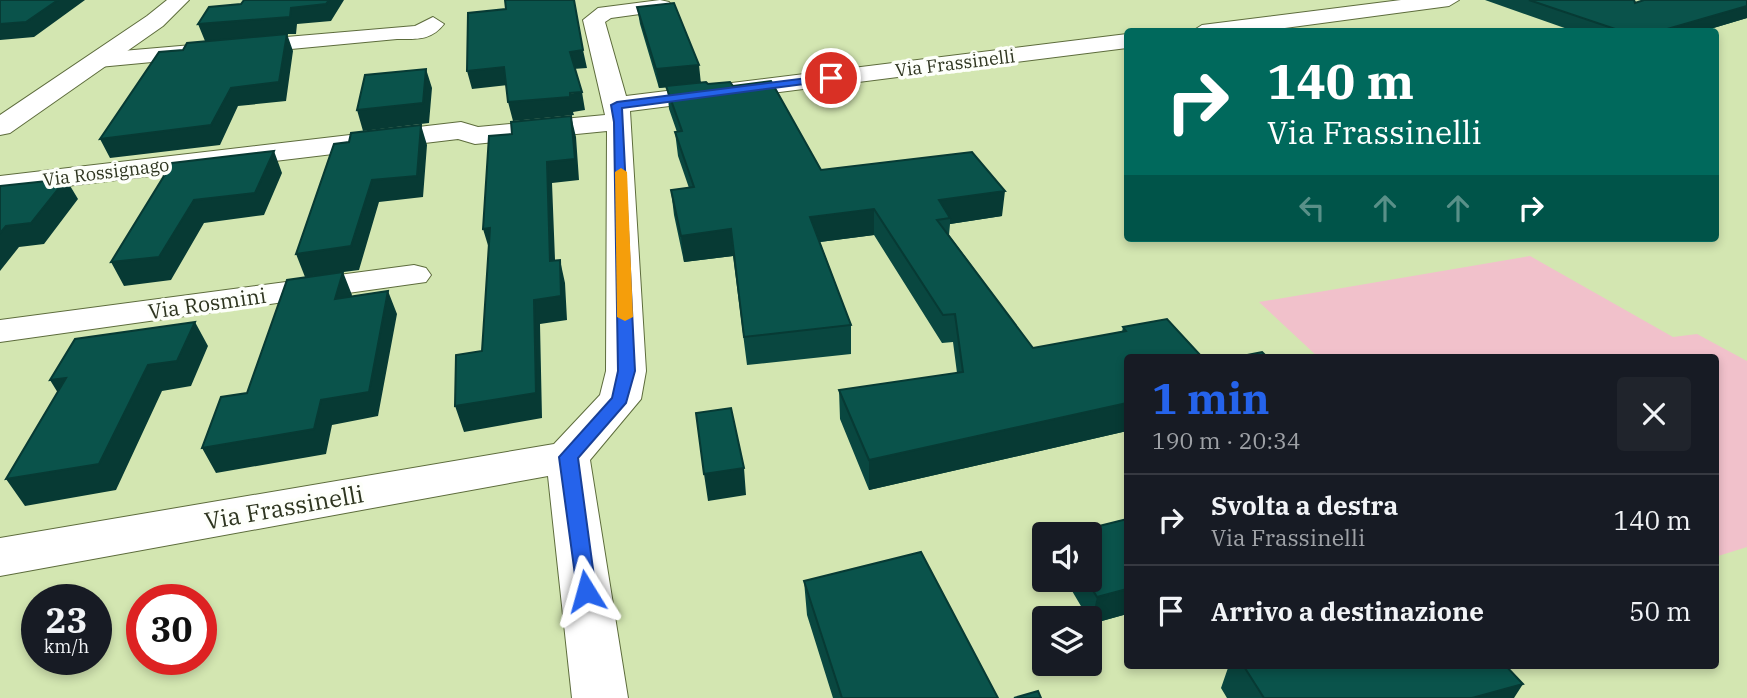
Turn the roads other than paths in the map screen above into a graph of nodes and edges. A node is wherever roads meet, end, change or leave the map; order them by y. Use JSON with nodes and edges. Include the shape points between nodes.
{"nodes":[{"id":1,"x":179,"y":0,"type":"edge"},
{"id":2,"x":1449,"y":0,"type":"edge"},
{"id":3,"x":662,"y":6,"type":"edge"},
{"id":4,"x":433,"y":24,"type":"dead end"},
{"id":5,"x":1233,"y":28,"type":"edge"},
{"id":6,"x":1124,"y":41,"type":"edge"},
{"id":7,"x":99,"y":60,"type":"junction"},
{"id":8,"x":618,"y":113,"type":"junction"},
{"id":9,"x":0,"y":127,"type":"edge"},
{"id":10,"x":0,"y":185,"type":"edge"},
{"id":11,"x":414,"y":275,"type":"dead end"},
{"id":12,"x":0,"y":331,"type":"edge"},
{"id":13,"x":568,"y":457,"type":"junction"},
{"id":14,"x":0,"y":557,"type":"edge"},
{"id":15,"x":600,"y":698,"type":"edge"}],
"edges":[{"from":1,"to":7,"type":"street"},
{"from":2,"to":5,"type":"street"},
{"from":3,"to":8,"type":"street","via":[[605,12],[594,20]]},
{"from":4,"to":7,"type":"street","via":[[420,33]]},
{"from":6,"to":8,"type":"street","name":"Via Frassinelli"},
{"from":7,"to":9,"type":"street"},
{"from":8,"to":10,"type":"street","name":"Via Rossignago","via":[[475,136],[461,130]]},
{"from":8,"to":13,"type":"street","via":[[626,371],[620,399]]},
{"from":11,"to":12,"type":"street","name":"Via Rosmini"},
{"from":13,"to":14,"type":"street","name":"Via Frassinelli"},
{"from":13,"to":15,"type":"street"}]}
